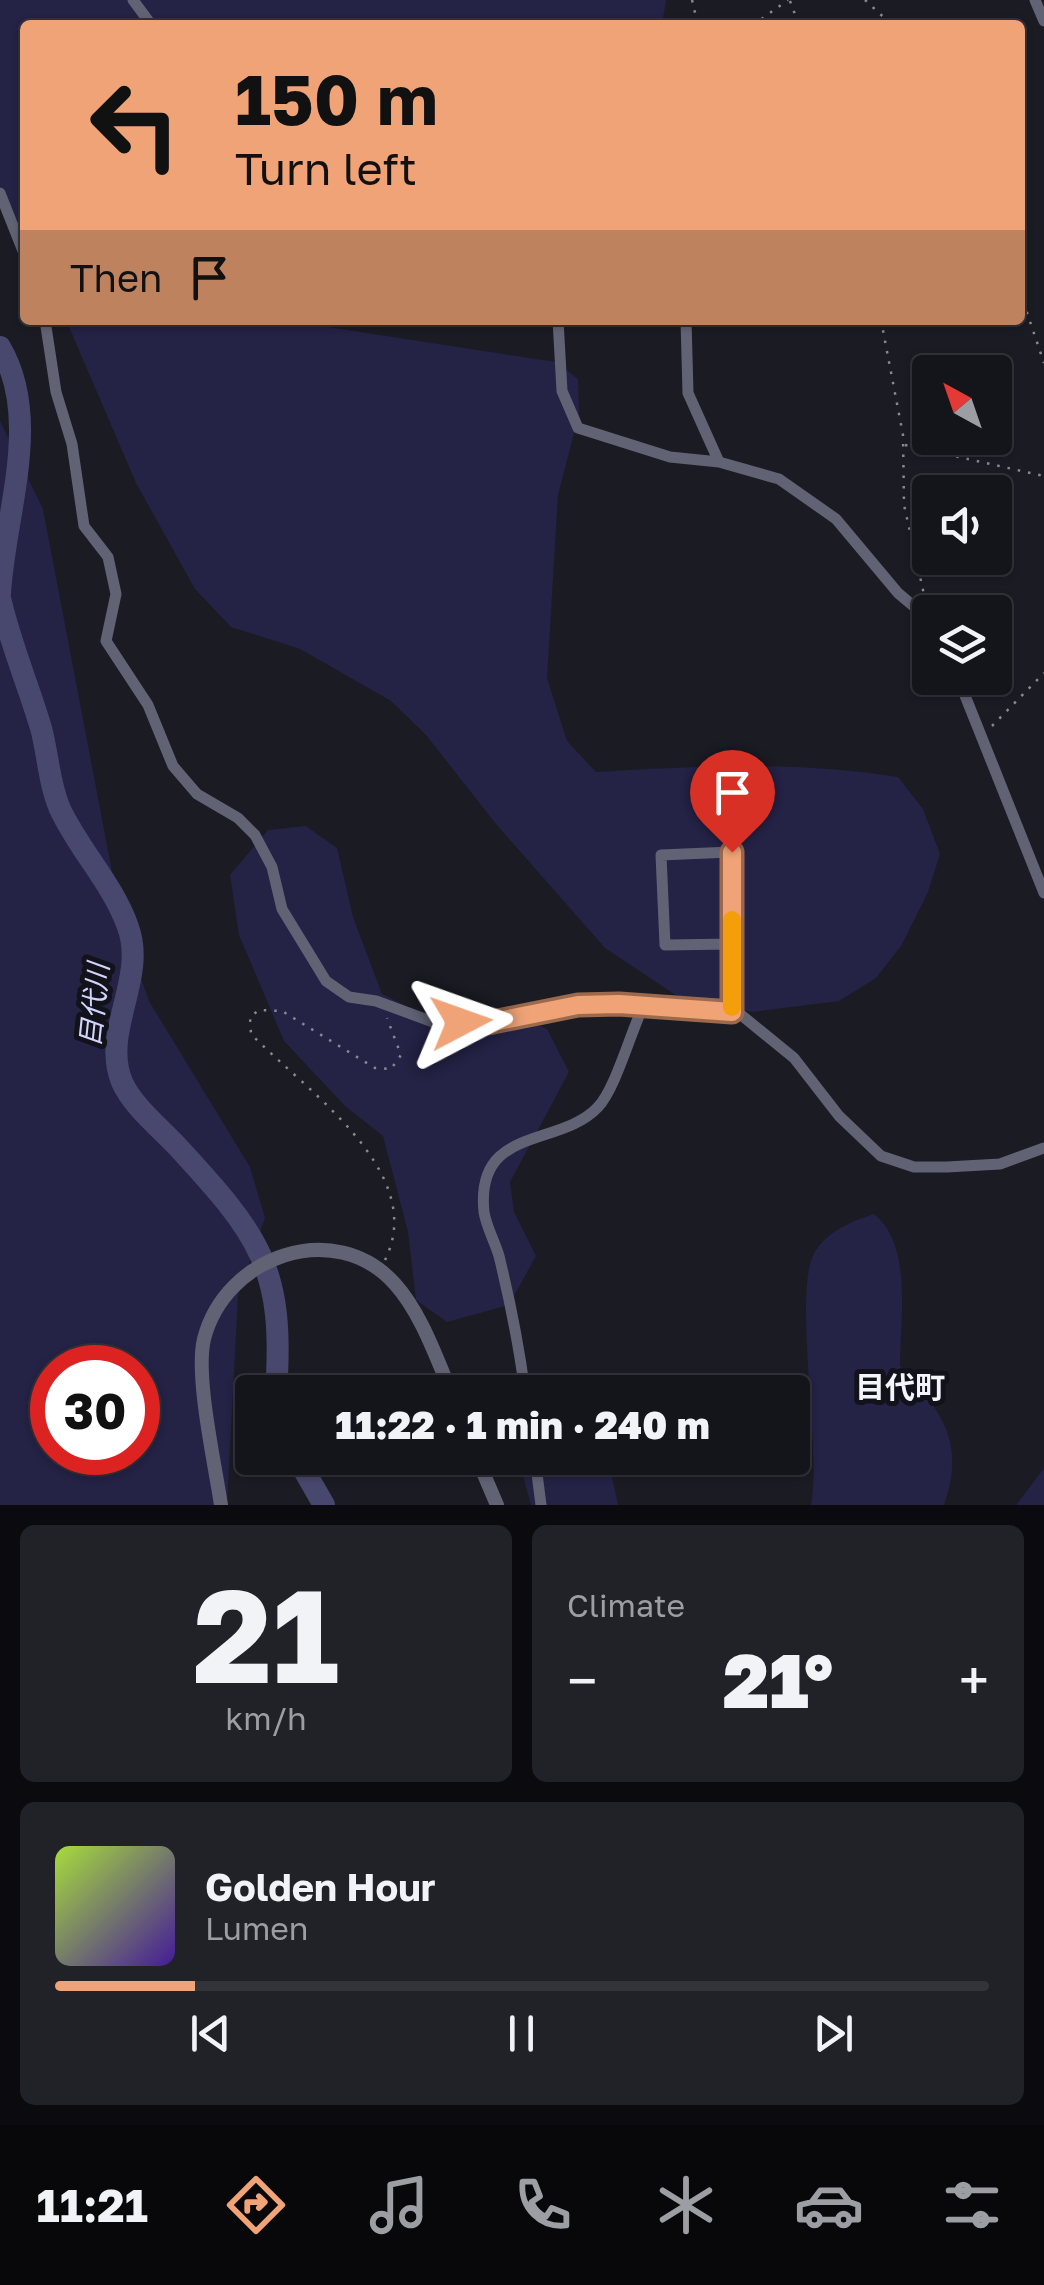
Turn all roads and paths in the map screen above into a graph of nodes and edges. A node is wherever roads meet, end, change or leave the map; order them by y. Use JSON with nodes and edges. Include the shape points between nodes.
{"nodes":[{"id":1,"x":788,"y":0,"type":"edge"},
{"id":2,"x":865,"y":0,"type":"edge"},
{"id":3,"x":1035,"y":0,"type":"edge"},
{"id":4,"x":760,"y":20,"type":"edge"},
{"id":5,"x":887,"y":20,"type":"edge"},
{"id":6,"x":1044,"y":21,"type":"edge"},
{"id":7,"x":0,"y":194,"type":"edge"},
{"id":8,"x":20,"y":244,"type":"edge"},
{"id":9,"x":1025,"y":307,"type":"edge"},
{"id":10,"x":46,"y":325,"type":"edge"},
{"id":11,"x":558,"y":325,"type":"edge"},
{"id":12,"x":686,"y":325,"type":"edge"},
{"id":13,"x":882,"y":325,"type":"edge"},
{"id":14,"x":1044,"y":362,"type":"edge"},
{"id":15,"x":904,"y":445,"type":"junction"},
{"id":16,"x":718,"y":462,"type":"junction"},
{"id":17,"x":1044,"y":476,"type":"edge"},
{"id":18,"x":924,"y":595,"type":"edge"},
{"id":19,"x":912,"y":604,"type":"edge"},
{"id":20,"x":1044,"y":673,"type":"edge"},
{"id":21,"x":966,"y":695,"type":"edge"},
{"id":22,"x":984,"y":734,"type":"junction"},
{"id":23,"x":732,"y":821,"type":"dead end"},
{"id":24,"x":732,"y":852,"type":"junction"},
{"id":25,"x":1044,"y":893,"type":"edge"},
{"id":26,"x":732,"y":944,"type":"junction"},
{"id":27,"x":376,"y":1001,"type":"junction"},
{"id":28,"x":642,"y":1009,"type":"junction"},
{"id":29,"x":732,"y":1012,"type":"junction"},
{"id":30,"x":1044,"y":1148,"type":"edge"},
{"id":31,"x":380,"y":1270,"type":"junction"},
{"id":32,"x":443,"y":1375,"type":"edge"},
{"id":33,"x":523,"y":1375,"type":"edge"},
{"id":34,"x":484,"y":1475,"type":"edge"},
{"id":35,"x":537,"y":1475,"type":"edge"},
{"id":36,"x":221,"y":1505,"type":"edge"},
{"id":37,"x":497,"y":1505,"type":"edge"},
{"id":38,"x":542,"y":1505,"type":"edge"}],
"edges":[{"from":1,"to":4,"type":"path"},
{"from":2,"to":5,"type":"path"},
{"from":3,"to":6,"type":"street"},
{"from":7,"to":8,"type":"street"},
{"from":9,"to":14,"type":"path"},
{"from":10,"to":27,"type":"street","via":[[84,526],[108,557],[116,594],[106,641],[148,705],[174,766],[197,794],[255,836],[272,867],[282,909],[326,981],[349,997]]},
{"from":11,"to":16,"type":"street","via":[[562,391],[578,428],[670,457]]},
{"from":12,"to":16,"type":"street","via":[[688,394]]},
{"from":13,"to":15,"type":"path"},
{"from":15,"to":17,"type":"path"},
{"from":15,"to":18,"type":"path","via":[[904,505]]},
{"from":16,"to":19,"type":"street","via":[[779,480],[836,519]]},
{"from":20,"to":22,"type":"path"},
{"from":21,"to":22,"type":"street"},
{"from":22,"to":25,"type":"street"},
{"from":23,"to":24,"type":"street"},
{"from":24,"to":26,"type":"street"},
{"from":24,"to":26,"type":"street","via":[[661,855],[665,944]]},
{"from":26,"to":29,"type":"street"},
{"from":27,"to":28,"type":"street","via":[[434,1022],[488,1023],[578,1005]]},
{"from":27,"to":31,"type":"path","via":[[401,1055],[391,1069],[375,1068],[282,1011],[259,1010],[250,1017],[251,1034],[362,1142],[384,1173],[396,1239]]},
{"from":28,"to":29,"type":"street"},
{"from":28,"to":33,"type":"street","via":[[608,1095],[595,1111],[517,1143],[487,1178],[484,1212]]},
{"from":29,"to":30,"type":"street","via":[[759,1025],[794,1058],[881,1156],[914,1167],[1000,1164]]},
{"from":31,"to":32,"type":"street","via":[[410,1304]]},
{"from":31,"to":36,"type":"street","via":[[348,1255],[303,1249],[250,1269],[212,1316],[203,1342]]},
{"from":34,"to":37,"type":"street"},
{"from":35,"to":38,"type":"street"}]}
